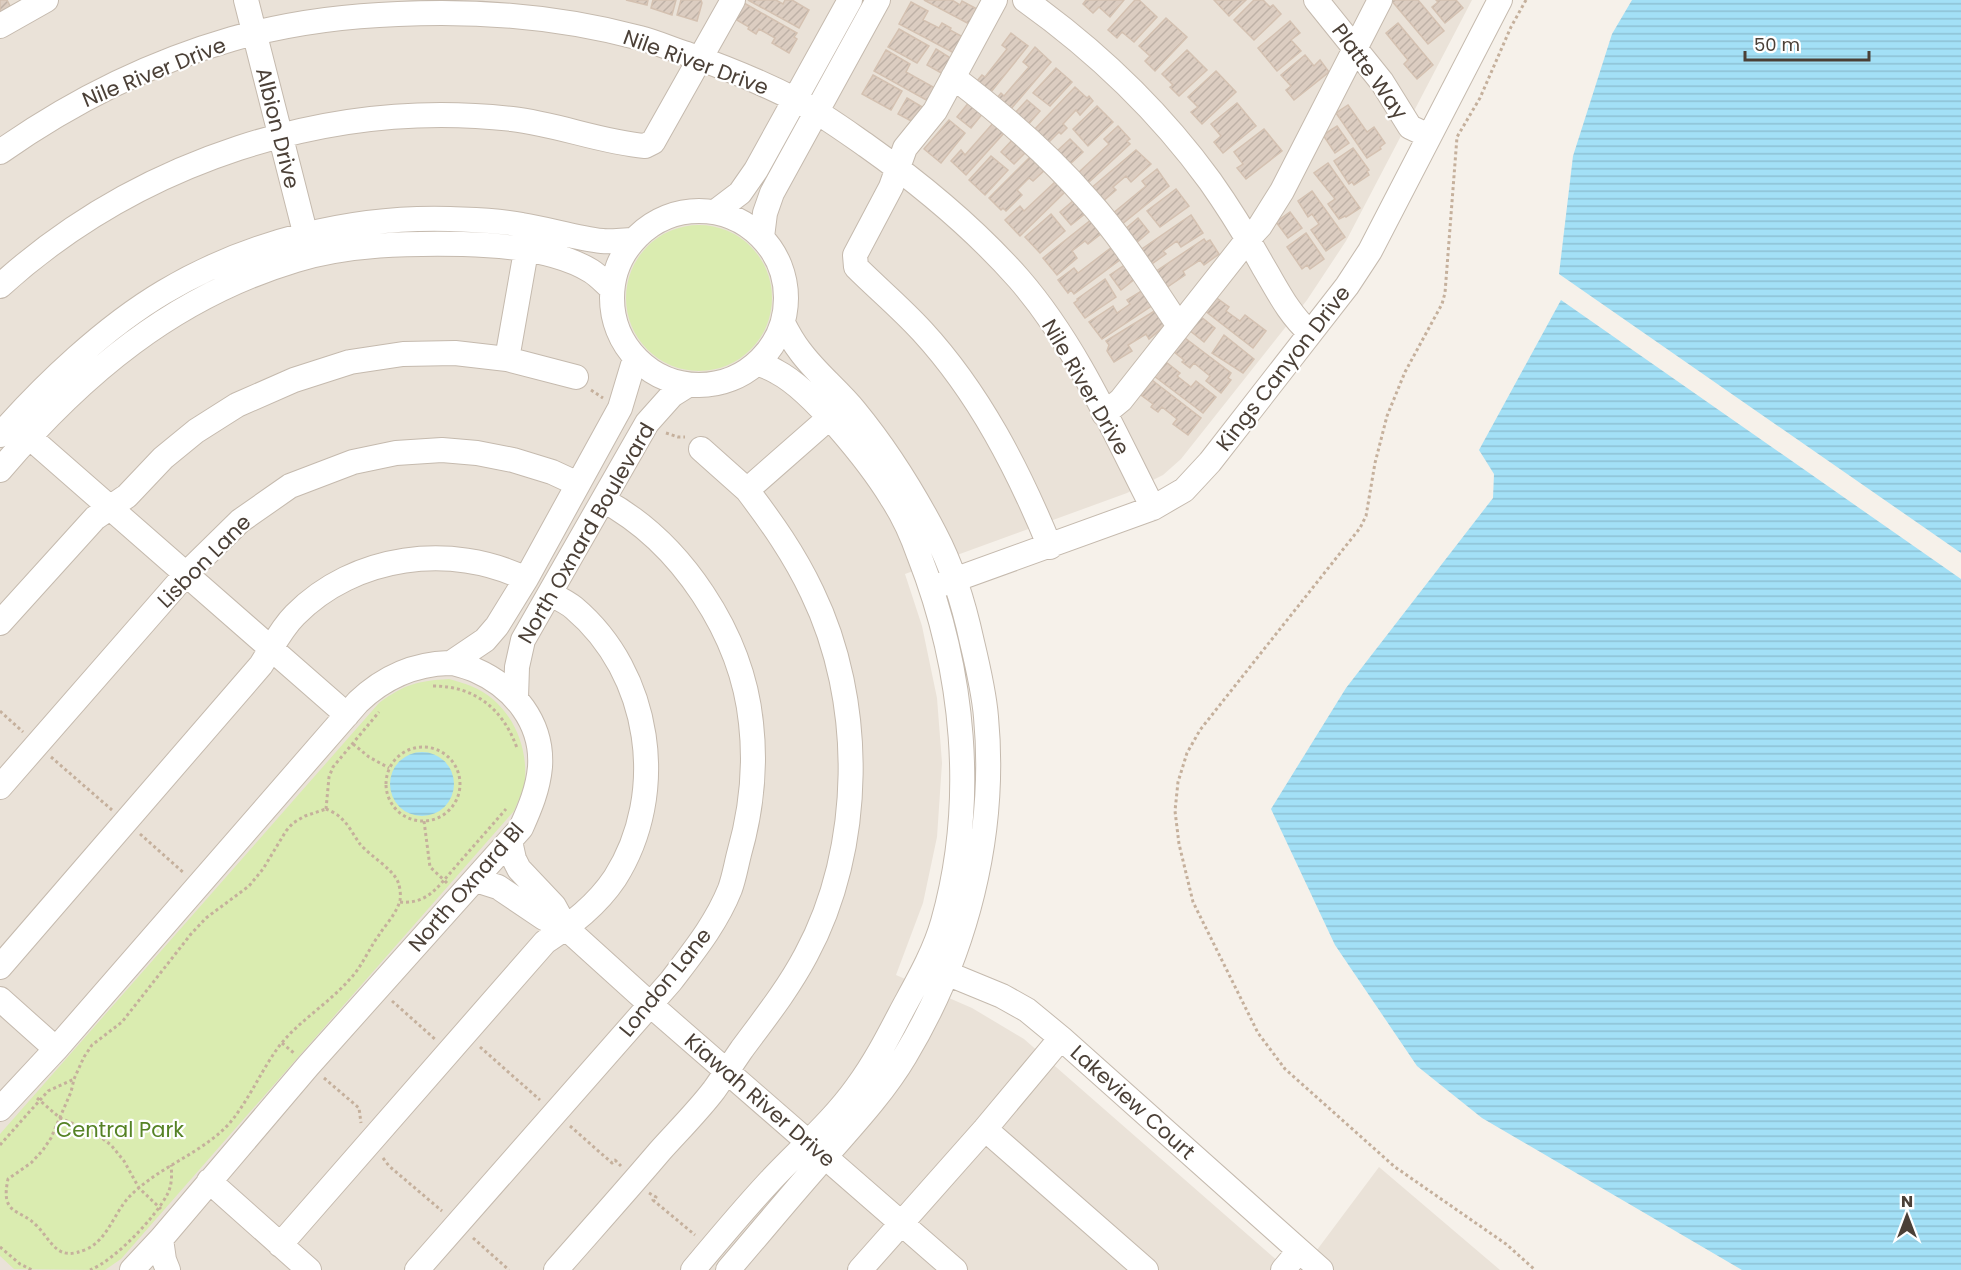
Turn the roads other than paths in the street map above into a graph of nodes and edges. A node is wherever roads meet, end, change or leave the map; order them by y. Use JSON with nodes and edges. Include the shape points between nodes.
{"nodes":[{"id":1,"x":46,"y":0,"type":"edge"},
{"id":2,"x":246,"y":0,"type":"edge"},
{"id":3,"x":734,"y":0,"type":"edge"},
{"id":4,"x":850,"y":0,"type":"edge"},
{"id":5,"x":879,"y":0,"type":"edge"},
{"id":6,"x":995,"y":0,"type":"edge"},
{"id":7,"x":1025,"y":0,"type":"edge"},
{"id":8,"x":1316,"y":0,"type":"edge"},
{"id":9,"x":1380,"y":0,"type":"edge"},
{"id":10,"x":1500,"y":0,"type":"edge"},
{"id":11,"x":0,"y":26,"type":"edge"},
{"id":12,"x":254,"y":34,"type":"junction"},
{"id":13,"x":1355,"y":49,"type":"junction"},
{"id":14,"x":700,"y":59,"type":"junction"},
{"id":15,"x":953,"y":77,"type":"junction"},
{"id":16,"x":795,"y":100,"type":"junction"},
{"id":17,"x":816,"y":111,"type":"junction"},
{"id":18,"x":279,"y":135,"type":"junction"},
{"id":19,"x":1429,"y":136,"type":"junction"},
{"id":20,"x":0,"y":152,"type":"edge"},
{"id":21,"x":898,"y":168,"type":"junction"},
{"id":22,"x":715,"y":212,"type":"junction"},
{"id":23,"x":762,"y":237,"type":"junction"},
{"id":24,"x":1248,"y":239,"type":"junction"},
{"id":25,"x":633,"y":240,"type":"junction"},
{"id":26,"x":308,"y":246,"type":"junction"},
{"id":27,"x":526,"y":250,"type":"junction"},
{"id":28,"x":0,"y":286,"type":"edge"},
{"id":29,"x":612,"y":289,"type":"junction"},
{"id":30,"x":783,"y":323,"type":"junction"},
{"id":31,"x":1179,"y":326,"type":"junction"},
{"id":32,"x":1310,"y":333,"type":"junction"},
{"id":33,"x":635,"y":358,"type":"junction"},
{"id":34,"x":507,"y":359,"type":"junction"},
{"id":35,"x":757,"y":363,"type":"junction"},
{"id":36,"x":576,"y":377,"type":"dead end"},
{"id":37,"x":688,"y":385,"type":"junction"},
{"id":38,"x":1104,"y":414,"type":"junction"},
{"id":39,"x":829,"y":418,"type":"junction"},
{"id":40,"x":4,"y":423,"type":"edge"},
{"id":41,"x":31,"y":437,"type":"junction"},
{"id":42,"x":701,"y":449,"type":"road end"},
{"id":43,"x":0,"y":470,"type":"edge"},
{"id":44,"x":578,"y":484,"type":"junction"},
{"id":45,"x":747,"y":489,"type":"junction"},
{"id":46,"x":603,"y":500,"type":"junction"},
{"id":47,"x":110,"y":508,"type":"junction"},
{"id":48,"x":1153,"y":508,"type":"junction"},
{"id":49,"x":1050,"y":547,"type":"junction"},
{"id":50,"x":186,"y":574,"type":"junction"},
{"id":51,"x":526,"y":579,"type":"junction"},
{"id":52,"x":955,"y":580,"type":"junction"},
{"id":53,"x":932,"y":588,"type":"junction"},
{"id":54,"x":550,"y":594,"type":"junction"},
{"id":55,"x":0,"y":623,"type":"edge"},
{"id":56,"x":272,"y":648,"type":"junction"},
{"id":57,"x":451,"y":663,"type":"junction"},
{"id":58,"x":516,"y":697,"type":"junction"},
{"id":59,"x":347,"y":726,"type":"junction"},
{"id":60,"x":0,"y":787,"type":"edge"},
{"id":61,"x":510,"y":841,"type":"junction"},
{"id":62,"x":476,"y":880,"type":"junction"},
{"id":63,"x":566,"y":928,"type":"junction"},
{"id":64,"x":0,"y":968,"type":"edge"},
{"id":65,"x":936,"y":969,"type":"junction"},
{"id":66,"x":0,"y":999,"type":"edge"},
{"id":67,"x":650,"y":1004,"type":"junction"},
{"id":68,"x":1061,"y":1038,"type":"junction"},
{"id":69,"x":56,"y":1049,"type":"junction"},
{"id":70,"x":727,"y":1071,"type":"junction"},
{"id":71,"x":2,"y":1104,"type":"edge"},
{"id":72,"x":985,"y":1129,"type":"junction"},
{"id":73,"x":817,"y":1148,"type":"junction"},
{"id":74,"x":209,"y":1181,"type":"junction"},
{"id":75,"x":902,"y":1223,"type":"junction"},
{"id":76,"x":161,"y":1239,"type":"junction"},
{"id":77,"x":280,"y":1245,"type":"junction"},
{"id":78,"x":1299,"y":1251,"type":"junction"},
{"id":79,"x":132,"y":1270,"type":"edge"},
{"id":80,"x":168,"y":1270,"type":"edge"},
{"id":81,"x":309,"y":1270,"type":"edge"},
{"id":82,"x":417,"y":1270,"type":"edge"},
{"id":83,"x":556,"y":1270,"type":"edge"},
{"id":84,"x":693,"y":1270,"type":"edge"},
{"id":85,"x":728,"y":1270,"type":"edge"},
{"id":86,"x":860,"y":1270,"type":"edge"},
{"id":87,"x":955,"y":1270,"type":"edge"},
{"id":88,"x":1146,"y":1270,"type":"edge"},
{"id":89,"x":1283,"y":1270,"type":"edge"},
{"id":90,"x":1321,"y":1270,"type":"edge"}],
"edges":[{"from":1,"to":11,"type":"street"},
{"from":2,"to":12,"type":"street","name":"Albion Drive"},
{"from":3,"to":14,"type":"street"},
{"from":4,"to":16,"type":"street"},
{"from":5,"to":17,"type":"street"},
{"from":6,"to":15,"type":"street"},
{"from":7,"to":24,"type":"street","via":[[1069,32],[1125,83],[1210,181]]},
{"from":8,"to":13,"type":"street","name":"Platte Way"},
{"from":9,"to":13,"type":"street"},
{"from":10,"to":19,"type":"street","name":"Kings Canyon Drive"},
{"from":12,"to":14,"type":"street","name":"Nile River Drive","via":[[352,16],[425,12],[504,14],[642,38]]},
{"from":12,"to":18,"type":"street","name":"Albion Drive"},
{"from":12,"to":20,"type":"street","name":"Nile River Drive","via":[[135,75],[40,124]]},
{"from":13,"to":19,"type":"street","name":"Platte Way","via":[[1382,82],[1410,127]]},
{"from":13,"to":24,"type":"street","via":[[1282,191]]},
{"from":14,"to":16,"type":"street","name":"Nile River Drive"},
{"from":14,"to":18,"type":"street","via":[[653,142],[645,146],[512,119],[453,115],[342,122]]},
{"from":15,"to":21,"type":"street","via":[[935,111],[905,148]]},
{"from":15,"to":31,"type":"street","via":[[1045,153],[1089,201],[1123,242]]},
{"from":16,"to":17,"type":"street","name":"Nile River Drive"},
{"from":16,"to":22,"type":"street","via":[[740,193]]},
{"from":17,"to":21,"type":"street","name":"Nile River Drive"},
{"from":17,"to":23,"type":"street","via":[[772,192]]},
{"from":18,"to":26,"type":"street","name":"Albion Drive"},
{"from":18,"to":28,"type":"street","via":[[192,164],[106,208]]},
{"from":19,"to":32,"type":"street","name":"Kings Canyon Drive","via":[[1370,251]]},
{"from":21,"to":38,"type":"street","name":"Nile River Drive","via":[[955,214],[1022,283],[1066,344]]},
{"from":21,"to":49,"type":"street","via":[[855,255],[855,267],[922,331],[965,384],[999,437]]},
{"from":22,"to":23,"type":"street","via":[[733,218]]},
{"from":22,"to":25,"type":"street","via":[[685,212],[657,221]]},
{"from":23,"to":30,"type":"street","via":[[776,255],[784,277],[787,300]]},
{"from":24,"to":31,"type":"street"},
{"from":24,"to":32,"type":"street","via":[[1294,318]]},
{"from":25,"to":26,"type":"street","via":[[604,241],[518,224],[448,219],[398,220],[336,228]]},
{"from":25,"to":29,"type":"street","via":[[619,263]]},
{"from":26,"to":27,"type":"street","via":[[362,248],[416,243]]},
{"from":26,"to":40,"type":"street","via":[[249,252],[163,293],[119,323]]},
{"from":26,"to":41,"type":"street","via":[[162,320],[88,379]]},
{"from":27,"to":29,"type":"street","via":[[572,261],[592,271]]},
{"from":27,"to":34,"type":"street"},
{"from":29,"to":33,"type":"street","via":[[613,314],[621,337]]},
{"from":30,"to":35,"type":"street","via":[[773,345]]},
{"from":30,"to":52,"type":"street","via":[[801,353],[853,408],[909,484]]},
{"from":31,"to":38,"type":"street","via":[[1121,400]]},
{"from":32,"to":48,"type":"street","name":"Kings Canyon Drive","via":[[1210,462],[1184,490]]},
{"from":33,"to":37,"type":"street","via":[[666,379]]},
{"from":33,"to":44,"type":"street","name":"North Oxnard Boulevard","via":[[620,408]]},
{"from":34,"to":36,"type":"street"},
{"from":34,"to":47,"type":"street","via":[[403,354],[350,362],[294,380],[237,405],[196,432]]},
{"from":35,"to":37,"type":"street","via":[[736,377],[713,384]]},
{"from":35,"to":39,"type":"street","via":[[797,386]]},
{"from":37,"to":46,"type":"street","name":"North Oxnard Boulevard","via":[[672,395],[647,423]]},
{"from":38,"to":48,"type":"street","name":"Nile River Drive"},
{"from":39,"to":45,"type":"street"},
{"from":39,"to":53,"type":"street","via":[[891,497],[912,536]]},
{"from":40,"to":41,"type":"street"},
{"from":41,"to":43,"type":"street"},
{"from":41,"to":47,"type":"street"},
{"from":42,"to":45,"type":"street"},
{"from":44,"to":50,"type":"street","name":"Lisbon Lane","via":[[513,460],[477,453],[396,453],[353,462],[290,486],[240,521]]},
{"from":44,"to":51,"type":"street","name":"North Oxnard Boulevard"},
{"from":45,"to":70,"type":"street","via":[[787,544],[813,593],[832,642],[850,736],[850,798],[842,857],[807,954]]},
{"from":46,"to":54,"type":"street","name":"North Oxnard Boulevard"},
{"from":46,"to":67,"type":"street","name":"London Lane","via":[[654,535],[694,580],[728,640],[751,722],[753,765],[748,823],[730,889],[704,939]]},
{"from":47,"to":50,"type":"street"},
{"from":47,"to":55,"type":"street","via":[[95,518]]},
{"from":48,"to":49,"type":"street","name":"Kings Canyon Drive"},
{"from":49,"to":52,"type":"street","name":"Kings Canyon Drive"},
{"from":50,"to":56,"type":"street"},
{"from":50,"to":60,"type":"street","name":"Lisbon Lane"},
{"from":51,"to":56,"type":"street","via":[[504,568],[473,561],[436,558],[378,567],[320,594],[295,615]]},
{"from":51,"to":57,"type":"street","name":"North Oxnard Boulevard","via":[[485,640]]},
{"from":52,"to":53,"type":"street","name":"Kings Canyon Drive"},
{"from":52,"to":65,"type":"street","via":[[979,674],[986,717],[988,773],[984,830],[965,922]]},
{"from":53,"to":65,"type":"street","via":[[961,718],[962,773],[956,861]]},
{"from":54,"to":58,"type":"street","name":"North Oxnard Boulevard","via":[[520,648]]},
{"from":54,"to":63,"type":"street","via":[[573,607],[595,628],[623,669],[640,714],[646,748],[646,785],[632,843],[615,878],[588,911]]},
{"from":56,"to":59,"type":"street"},
{"from":56,"to":64,"type":"street"},
{"from":57,"to":58,"type":"street","name":"North Oxnard Bl","via":[[483,674]]},
{"from":57,"to":59,"type":"street","name":"North Oxnard Bl","via":[[408,670],[386,680],[370,690]]},
{"from":58,"to":61,"type":"street","name":"North Oxnard Bl","via":[[537,738],[540,764],[532,804]]},
{"from":59,"to":69,"type":"street","name":"North Oxnard Bl"},
{"from":61,"to":62,"type":"street","name":"North Oxnard Bl"},
{"from":61,"to":63,"type":"street","name":"Kiawah River Drive","via":[[519,869],[554,906]]},
{"from":62,"to":63,"type":"street","name":"Kiawah River Drive","via":[[498,887]]},
{"from":62,"to":74,"type":"street","name":"North Oxnard Bl"},
{"from":63,"to":67,"type":"street","name":"Kiawah River Drive"},
{"from":63,"to":77,"type":"street","via":[[545,942]]},
{"from":65,"to":68,"type":"street","name":"Lakeview Court","via":[[1002,996],[1027,1010]]},
{"from":65,"to":73,"type":"street","via":[[905,1057],[844,1137]]},
{"from":66,"to":69,"type":"street"},
{"from":67,"to":70,"type":"street","name":"Kiawah River Drive"},
{"from":67,"to":82,"type":"street","name":"London Lane"},
{"from":68,"to":72,"type":"street"},
{"from":68,"to":78,"type":"street","name":"Lakeview Court"},
{"from":69,"to":71,"type":"street","name":"North Oxnard Bl"},
{"from":70,"to":73,"type":"street","name":"Kiawah River Drive"},
{"from":70,"to":83,"type":"street"},
{"from":72,"to":75,"type":"street"},
{"from":72,"to":88,"type":"street"},
{"from":73,"to":75,"type":"street","name":"Kiawah River Drive"},
{"from":73,"to":84,"type":"street","via":[[768,1183]]},
{"from":73,"to":85,"type":"street"},
{"from":74,"to":76,"type":"street","name":"North Oxnard Bl"},
{"from":74,"to":77,"type":"street"},
{"from":75,"to":86,"type":"street"},
{"from":75,"to":87,"type":"street","name":"Kiawah River Drive"},
{"from":76,"to":79,"type":"street","name":"North Oxnard Bl"},
{"from":76,"to":80,"type":"street"},
{"from":77,"to":81,"type":"street"},
{"from":78,"to":89,"type":"street"},
{"from":78,"to":90,"type":"street","name":"Lakeview Court"}]}
